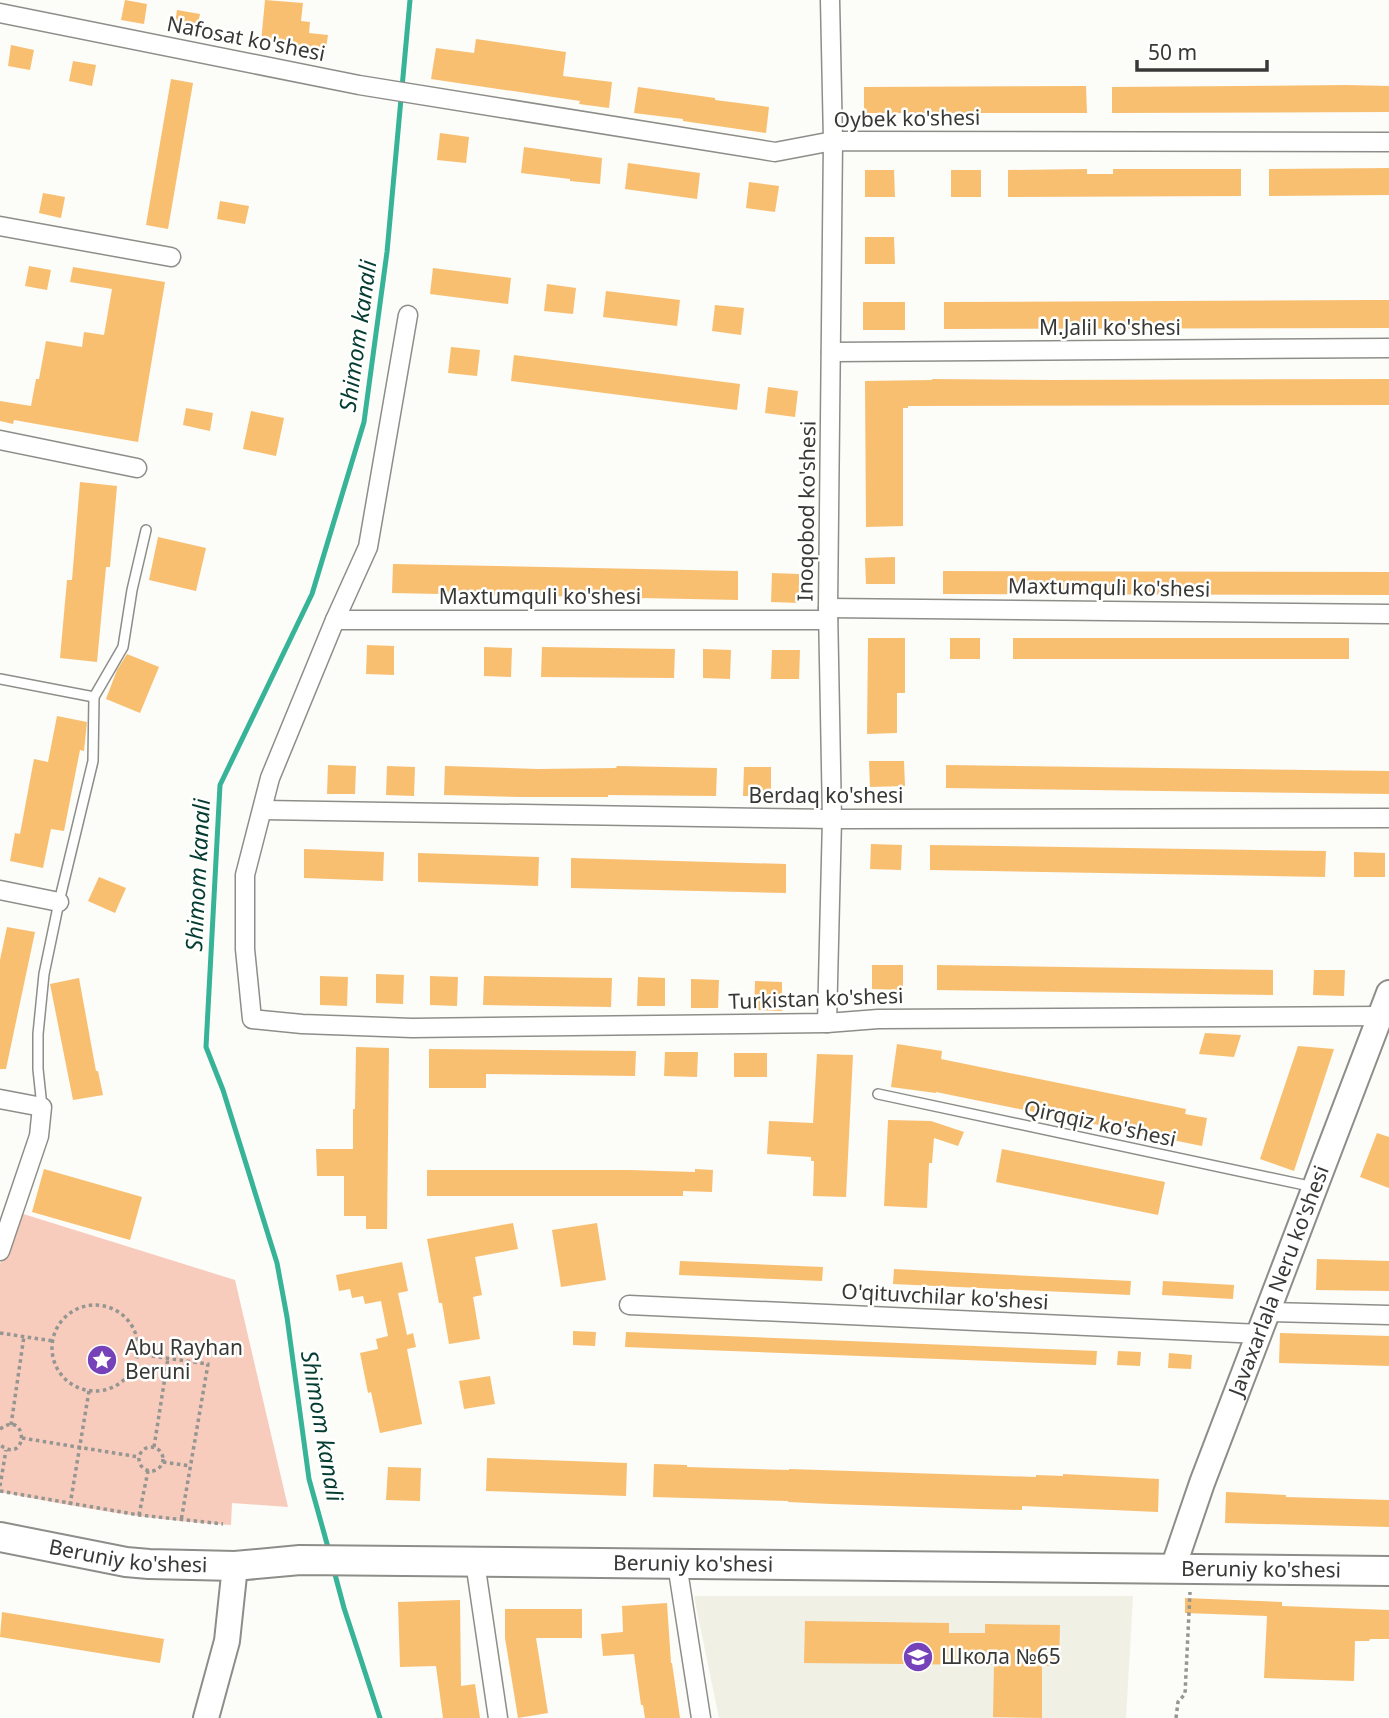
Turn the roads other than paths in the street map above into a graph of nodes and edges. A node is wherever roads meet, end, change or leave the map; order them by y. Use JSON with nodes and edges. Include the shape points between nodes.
{"nodes":[{"id":1,"x":830,"y":0,"type":"edge"},
{"id":2,"x":0,"y":13,"type":"edge"},
{"id":3,"x":432,"y":97,"type":"joint"},
{"id":4,"x":833,"y":141,"type":"junction"},
{"id":5,"x":1389,"y":142,"type":"edge"},
{"id":6,"x":0,"y":226,"type":"edge"},
{"id":7,"x":171,"y":257,"type":"dead end"},
{"id":8,"x":408,"y":315,"type":"dead end"},
{"id":9,"x":1389,"y":348,"type":"edge"},
{"id":10,"x":831,"y":352,"type":"junction"},
{"id":11,"x":0,"y":440,"type":"edge"},
{"id":12,"x":137,"y":468,"type":"dead end"},
{"id":13,"x":146,"y":530,"type":"dead end"},
{"id":14,"x":828,"y":614,"type":"junction"},
{"id":15,"x":1389,"y":614,"type":"edge"},
{"id":16,"x":335,"y":620,"type":"junction"},
{"id":17,"x":0,"y":679,"type":"edge"},
{"id":18,"x":94,"y":697,"type":"junction"},
{"id":19,"x":263,"y":810,"type":"junction"},
{"id":20,"x":1389,"y":818,"type":"edge"},
{"id":21,"x":832,"y":820,"type":"junction"},
{"id":22,"x":0,"y":890,"type":"edge"},
{"id":23,"x":60,"y":902,"type":"junction"},
{"id":24,"x":1385,"y":1004,"type":"edge"},
{"id":25,"x":827,"y":1023,"type":"junction"},
{"id":26,"x":878,"y":1094,"type":"dead end"},
{"id":27,"x":0,"y":1099,"type":"edge"},
{"id":28,"x":42,"y":1107,"type":"junction"},
{"id":29,"x":1316,"y":1188,"type":"junction"},
{"id":30,"x":0,"y":1251,"type":"edge"},
{"id":31,"x":629,"y":1305,"type":"dead end"},
{"id":32,"x":1389,"y":1315,"type":"edge"},
{"id":33,"x":1264,"y":1323,"type":"junction"},
{"id":34,"x":0,"y":1537,"type":"edge"},
{"id":35,"x":475,"y":1562,"type":"junction"},
{"id":36,"x":677,"y":1564,"type":"junction"},
{"id":37,"x":235,"y":1566,"type":"junction"},
{"id":38,"x":1182,"y":1569,"type":"junction"},
{"id":39,"x":1389,"y":1571,"type":"edge"},
{"id":40,"x":206,"y":1718,"type":"edge"},
{"id":41,"x":498,"y":1718,"type":"edge"},
{"id":42,"x":701,"y":1718,"type":"edge"}],
"edges":[{"from":1,"to":4,"type":"street","name":"Inoqobod ko'shesi"},
{"from":2,"to":3,"type":"street","name":"Nafosat ko'shesi"},
{"from":3,"to":4,"type":"street","name":"Oybek ko'shesi","via":[[775,152]]},
{"from":4,"to":5,"type":"street","name":"Oybek ko'shesi"},
{"from":4,"to":10,"type":"street","name":"Inoqobod ko'shesi"},
{"from":6,"to":7,"type":"street"},
{"from":8,"to":16,"type":"street","via":[[368,547]]},
{"from":9,"to":10,"type":"street","name":"M.Jalil ko'shesi"},
{"from":10,"to":14,"type":"street","name":"Inoqobod ko'shesi"},
{"from":11,"to":12,"type":"street"},
{"from":13,"to":18,"type":"lane","via":[[123,647]]},
{"from":14,"to":15,"type":"street","name":"Maxtumquli ko'shesi"},
{"from":14,"to":16,"type":"street","name":"Maxtumquli ko'shesi"},
{"from":14,"to":21,"type":"street","name":"Inoqobod ko'shesi"},
{"from":16,"to":19,"type":"street","via":[[271,778]]},
{"from":17,"to":18,"type":"lane"},
{"from":18,"to":23,"type":"lane","via":[[93,761]]},
{"from":19,"to":21,"type":"street","name":"Berdaq ko'shesi"},
{"from":19,"to":25,"type":"street","name":"Turkistan ko'shesi","via":[[246,875],[245,949],[253,1019],[412,1028]]},
{"from":20,"to":21,"type":"street","name":"Berdaq ko'shesi"},
{"from":21,"to":25,"type":"street","name":"Inoqobod ko'shesi"},
{"from":22,"to":23,"type":"street"},
{"from":23,"to":28,"type":"lane","via":[[44,974],[38,1034]]},
{"from":24,"to":25,"type":"street","name":"Turkistan ko'shesi"},
{"from":24,"to":29,"type":"street","name":"Javaxarlala Neru ko'shesi"},
{"from":26,"to":29,"type":"lane","name":"Qirqqiz ko'shesi"},
{"from":27,"to":28,"type":"street"},
{"from":28,"to":30,"type":"street","via":[[39,1136]]},
{"from":29,"to":33,"type":"street","name":"Javaxarlala Neru ko'shesi"},
{"from":31,"to":33,"type":"street","name":"O'qituvchilar ko'shesi"},
{"from":32,"to":33,"type":"street","name":"O'qituvchilar ko'shesi"},
{"from":33,"to":38,"type":"street","name":"Javaxarlala Neru ko'shesi","via":[[1202,1483]]},
{"from":34,"to":37,"type":"main road","name":"Beruniy ko'shesi","via":[[126,1562]]},
{"from":35,"to":36,"type":"main road","name":"Beruniy ko'shesi"},
{"from":35,"to":37,"type":"main road","name":"Beruniy ko'shesi","via":[[300,1560]]},
{"from":35,"to":41,"type":"street"},
{"from":36,"to":38,"type":"main road","name":"Beruniy ko'shesi"},
{"from":36,"to":42,"type":"street"},
{"from":37,"to":40,"type":"street","via":[[227,1641]]},
{"from":38,"to":39,"type":"main road","name":"Beruniy ko'shesi"}]}
